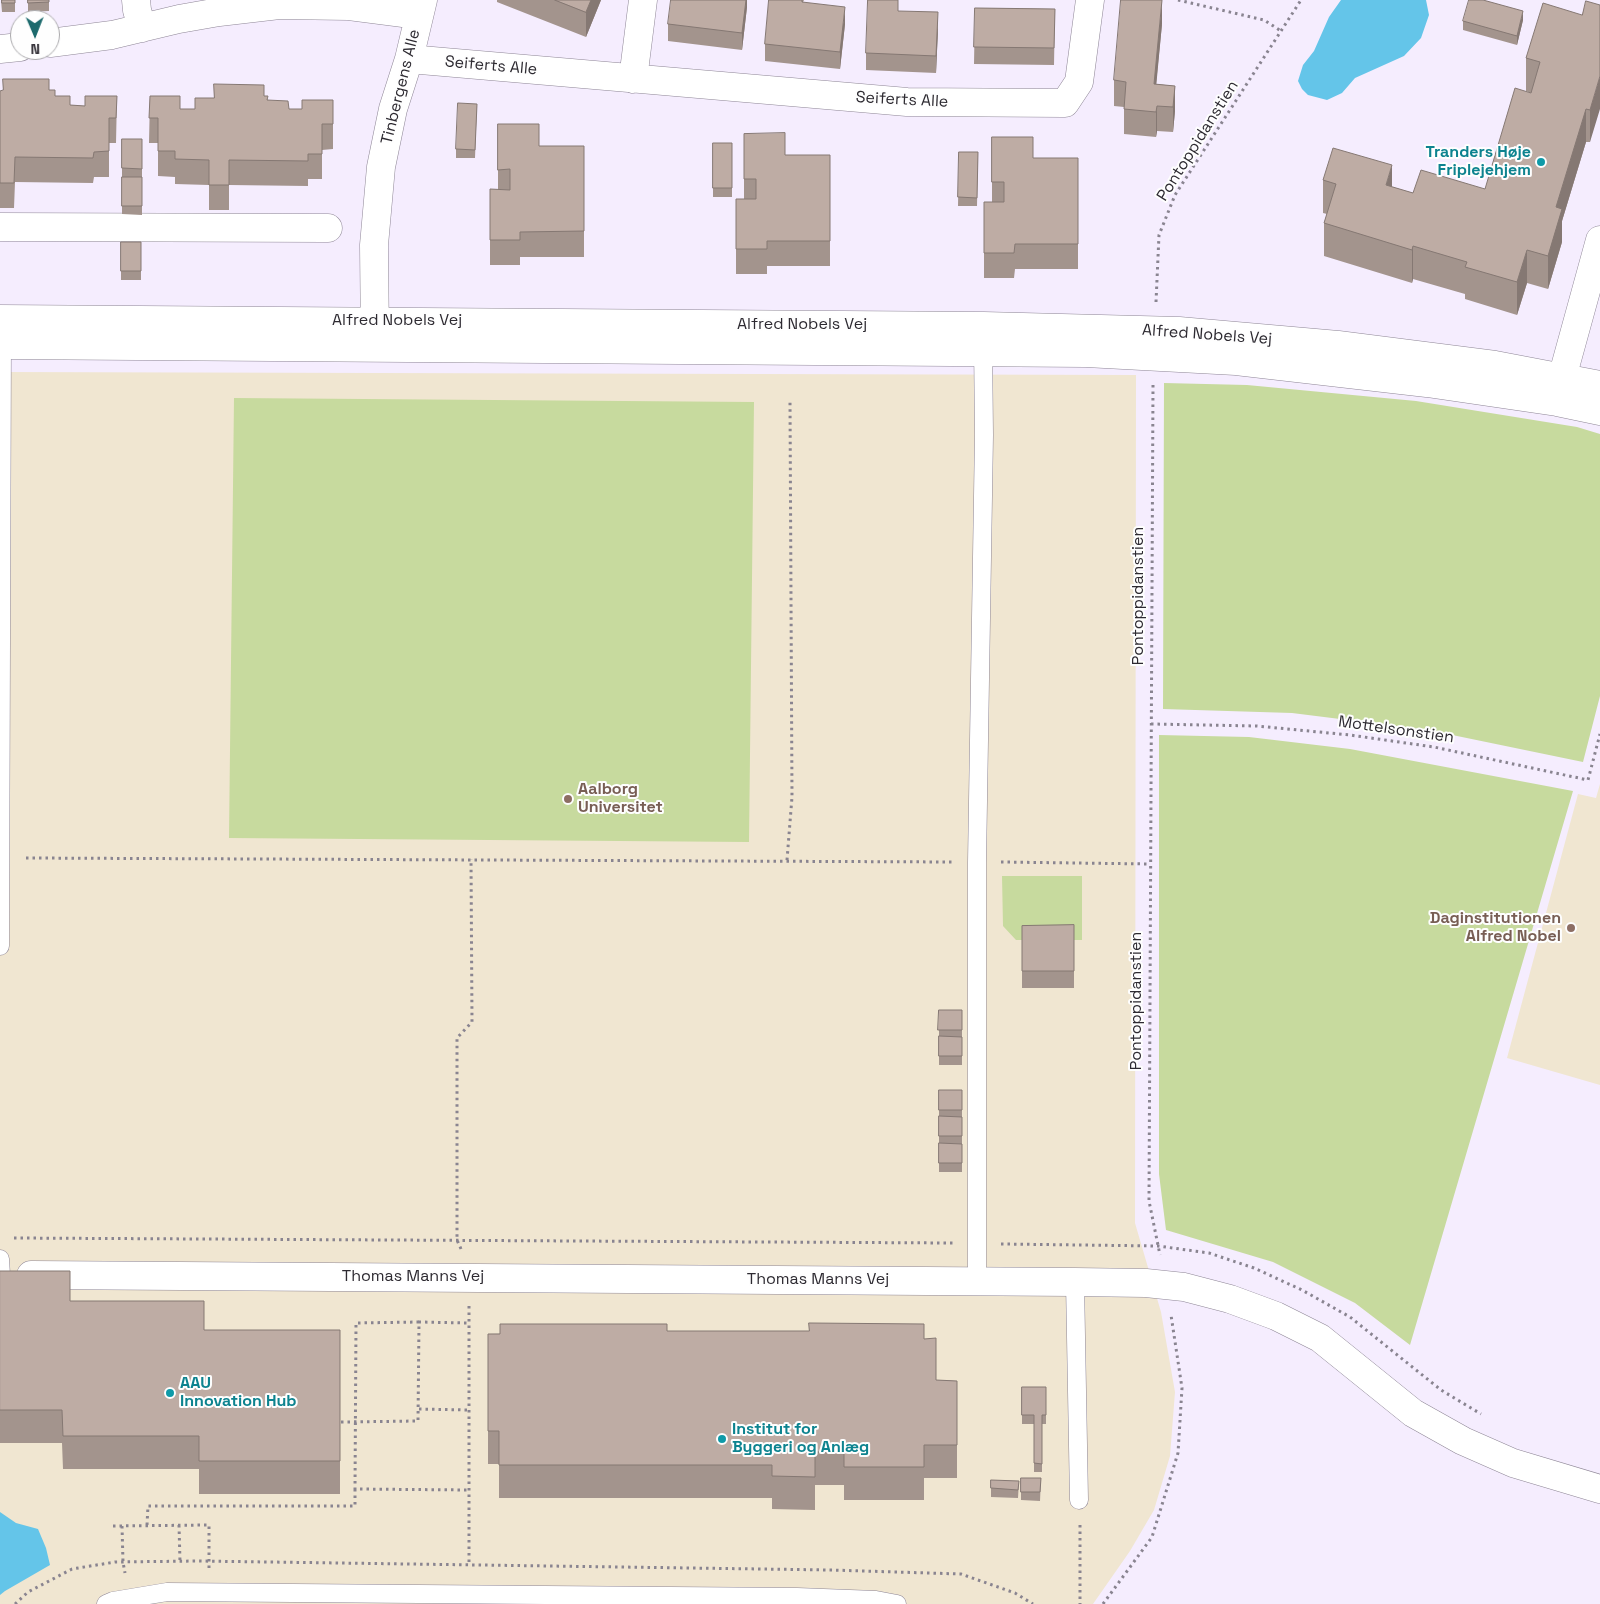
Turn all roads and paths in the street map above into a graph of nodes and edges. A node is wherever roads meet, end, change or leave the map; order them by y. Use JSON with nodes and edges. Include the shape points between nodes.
{"nodes":[{"id":1,"x":136,"y":0,"type":"edge"},
{"id":2,"x":643,"y":0,"type":"edge"},
{"id":3,"x":1090,"y":0,"type":"edge"},
{"id":4,"x":1178,"y":0,"type":"edge"},
{"id":5,"x":1300,"y":0,"type":"edge"},
{"id":6,"x":421,"y":8,"type":"edge"},
{"id":7,"x":142,"y":28,"type":"junction"},
{"id":8,"x":1281,"y":31,"type":"junction"},
{"id":9,"x":60,"y":42,"type":"edge"},
{"id":10,"x":409,"y":59,"type":"junction"},
{"id":11,"x":633,"y":79,"type":"junction"},
{"id":12,"x":0,"y":227,"type":"edge"},
{"id":13,"x":328,"y":228,"type":"dead end"},
{"id":14,"x":1600,"y":240,"type":"edge"},
{"id":15,"x":1156,"y":307,"type":"dead end"},
{"id":16,"x":1,"y":332,"type":"edge"},
{"id":17,"x":375,"y":334,"type":"junction"},
{"id":18,"x":983,"y":339,"type":"junction"},
{"id":19,"x":1153,"y":376,"type":"dead end"},
{"id":20,"x":1600,"y":385,"type":"edge"},
{"id":21,"x":1559,"y":390,"type":"junction"},
{"id":22,"x":790,"y":400,"type":"dead end"},
{"id":23,"x":1600,"y":411,"type":"edge"},
{"id":24,"x":1151,"y":724,"type":"junction"},
{"id":25,"x":1600,"y":734,"type":"edge"},
{"id":26,"x":0,"y":858,"type":"edge"},
{"id":27,"x":471,"y":859,"type":"junction"},
{"id":28,"x":788,"y":860,"type":"junction"},
{"id":29,"x":977,"y":862,"type":"junction"},
{"id":30,"x":1150,"y":864,"type":"junction"},
{"id":31,"x":0,"y":946,"type":"edge"},
{"id":32,"x":10,"y":1238,"type":"dead end"},
{"id":33,"x":457,"y":1240,"type":"junction"},
{"id":34,"x":461,"y":1250,"type":"dead end"},
{"id":35,"x":0,"y":1267,"type":"edge"},
{"id":36,"x":469,"y":1278,"type":"junction"},
{"id":37,"x":977,"y":1281,"type":"junction"},
{"id":38,"x":1075,"y":1282,"type":"junction"},
{"id":39,"x":1166,"y":1285,"type":"junction"},
{"id":40,"x":419,"y":1322,"type":"junction"},
{"id":41,"x":469,"y":1323,"type":"junction"},
{"id":42,"x":419,"y":1409,"type":"dead end"},
{"id":43,"x":470,"y":1410,"type":"junction"},
{"id":44,"x":340,"y":1422,"type":"edge"},
{"id":45,"x":356,"y":1422,"type":"junction"},
{"id":46,"x":1600,"y":1489,"type":"edge"},
{"id":47,"x":355,"y":1490,"type":"junction"},
{"id":48,"x":470,"y":1490,"type":"junction"},
{"id":49,"x":1079,"y":1500,"type":"joint"},
{"id":50,"x":147,"y":1525,"type":"junction"},
{"id":51,"x":179,"y":1525,"type":"junction"},
{"id":52,"x":112,"y":1526,"type":"dead end"},
{"id":53,"x":122,"y":1526,"type":"junction"},
{"id":54,"x":180,"y":1561,"type":"dead end"},
{"id":55,"x":209,"y":1561,"type":"dead end"},
{"id":56,"x":122,"y":1562,"type":"dead end"},
{"id":57,"x":469,"y":1565,"type":"dead end"},
{"id":58,"x":106,"y":1604,"type":"edge"},
{"id":59,"x":897,"y":1604,"type":"edge"},
{"id":60,"x":1080,"y":1604,"type":"edge"},
{"id":61,"x":1103,"y":1604,"type":"edge"}],
"edges":[{"from":1,"to":7,"type":"street"},
{"from":2,"to":11,"type":"street"},
{"from":3,"to":11,"type":"street","name":"Seiferts Alle","via":[[1079,82],[1065,103],[906,102]]},
{"from":4,"to":8,"type":"path","via":[[1264,20]]},
{"from":5,"to":8,"type":"path","name":"Pontoppidanstien"},
{"from":6,"to":7,"type":"street","name":"Tinbergens Alle","via":[[279,5],[219,12]]},
{"from":6,"to":10,"type":"street","name":"Tinbergens Alle"},
{"from":7,"to":9,"type":"street","name":"Tinbergens Alle"},
{"from":8,"to":15,"type":"path","name":"Pontoppidanstien","via":[[1175,196],[1159,235]]},
{"from":10,"to":11,"type":"street","name":"Seiferts Alle"},
{"from":10,"to":17,"type":"street","name":"Tinbergens Alle","via":[[393,109],[381,167],[374,245]]},
{"from":12,"to":13,"type":"street"},
{"from":14,"to":21,"type":"street"},
{"from":16,"to":17,"type":"street","name":"Alfred Nobels Vej"},
{"from":16,"to":26,"type":"lane"},
{"from":17,"to":18,"type":"street","name":"Alfred Nobels Vej"},
{"from":18,"to":21,"type":"street","name":"Alfred Nobels Vej","via":[[1179,331],[1338,345],[1495,365]]},
{"from":18,"to":29,"type":"lane"},
{"from":19,"to":24,"type":"path","name":"Pontoppidanstien"},
{"from":20,"to":21,"type":"street","name":"Alfred Nobels Vej"},
{"from":21,"to":23,"type":"street","name":"Alfred Nobels Vej"},
{"from":22,"to":28,"type":"path","via":[[792,797]]},
{"from":24,"to":25,"type":"path","name":"Mottelsonstien","via":[[1256,726],[1350,735],[1434,747],[1588,780]]},
{"from":24,"to":30,"type":"path","name":"Pontoppidanstien"},
{"from":26,"to":27,"type":"path"},
{"from":26,"to":31,"type":"lane"},
{"from":27,"to":28,"type":"path"},
{"from":27,"to":33,"type":"path","via":[[472,1022],[457,1038]]},
{"from":28,"to":29,"type":"path"},
{"from":29,"to":30,"type":"path"},
{"from":29,"to":37,"type":"lane"},
{"from":30,"to":39,"type":"path","name":"Pontoppidanstien","via":[[1149,1201]]},
{"from":32,"to":33,"type":"path"},
{"from":33,"to":34,"type":"path"},
{"from":35,"to":36,"type":"street","name":"Thomas Manns Vej"},
{"from":36,"to":37,"type":"street","name":"Thomas Manns Vej"},
{"from":36,"to":41,"type":"path"},
{"from":37,"to":38,"type":"street","name":"Thomas Manns Vej"},
{"from":38,"to":39,"type":"street","name":"Thomas Manns Vej"},
{"from":38,"to":49,"type":"lane"},
{"from":39,"to":46,"type":"street","name":"Thomas Manns Vej","via":[[1230,1299],[1276,1316],[1320,1338],[1413,1413],[1463,1441],[1513,1463]]},
{"from":39,"to":61,"type":"path","name":"Pontoppidanstien","via":[[1182,1388],[1178,1453],[1152,1537]]},
{"from":40,"to":41,"type":"path"},
{"from":40,"to":45,"type":"path","via":[[418,1421]]},
{"from":40,"to":45,"type":"path","via":[[356,1323]]},
{"from":41,"to":43,"type":"path"},
{"from":42,"to":43,"type":"path"},
{"from":43,"to":48,"type":"path"},
{"from":44,"to":45,"type":"path"},
{"from":45,"to":47,"type":"path"},
{"from":47,"to":48,"type":"path"},
{"from":47,"to":50,"type":"path","via":[[355,1506],[148,1506]]},
{"from":48,"to":57,"type":"path"},
{"from":49,"to":60,"type":"path"},
{"from":50,"to":51,"type":"path"},
{"from":50,"to":53,"type":"path"},
{"from":51,"to":54,"type":"path"},
{"from":51,"to":55,"type":"path","via":[[209,1525]]},
{"from":52,"to":53,"type":"path"},
{"from":53,"to":56,"type":"path"},
{"from":58,"to":59,"type":"lane","via":[[167,1592],[797,1596]]}]}
